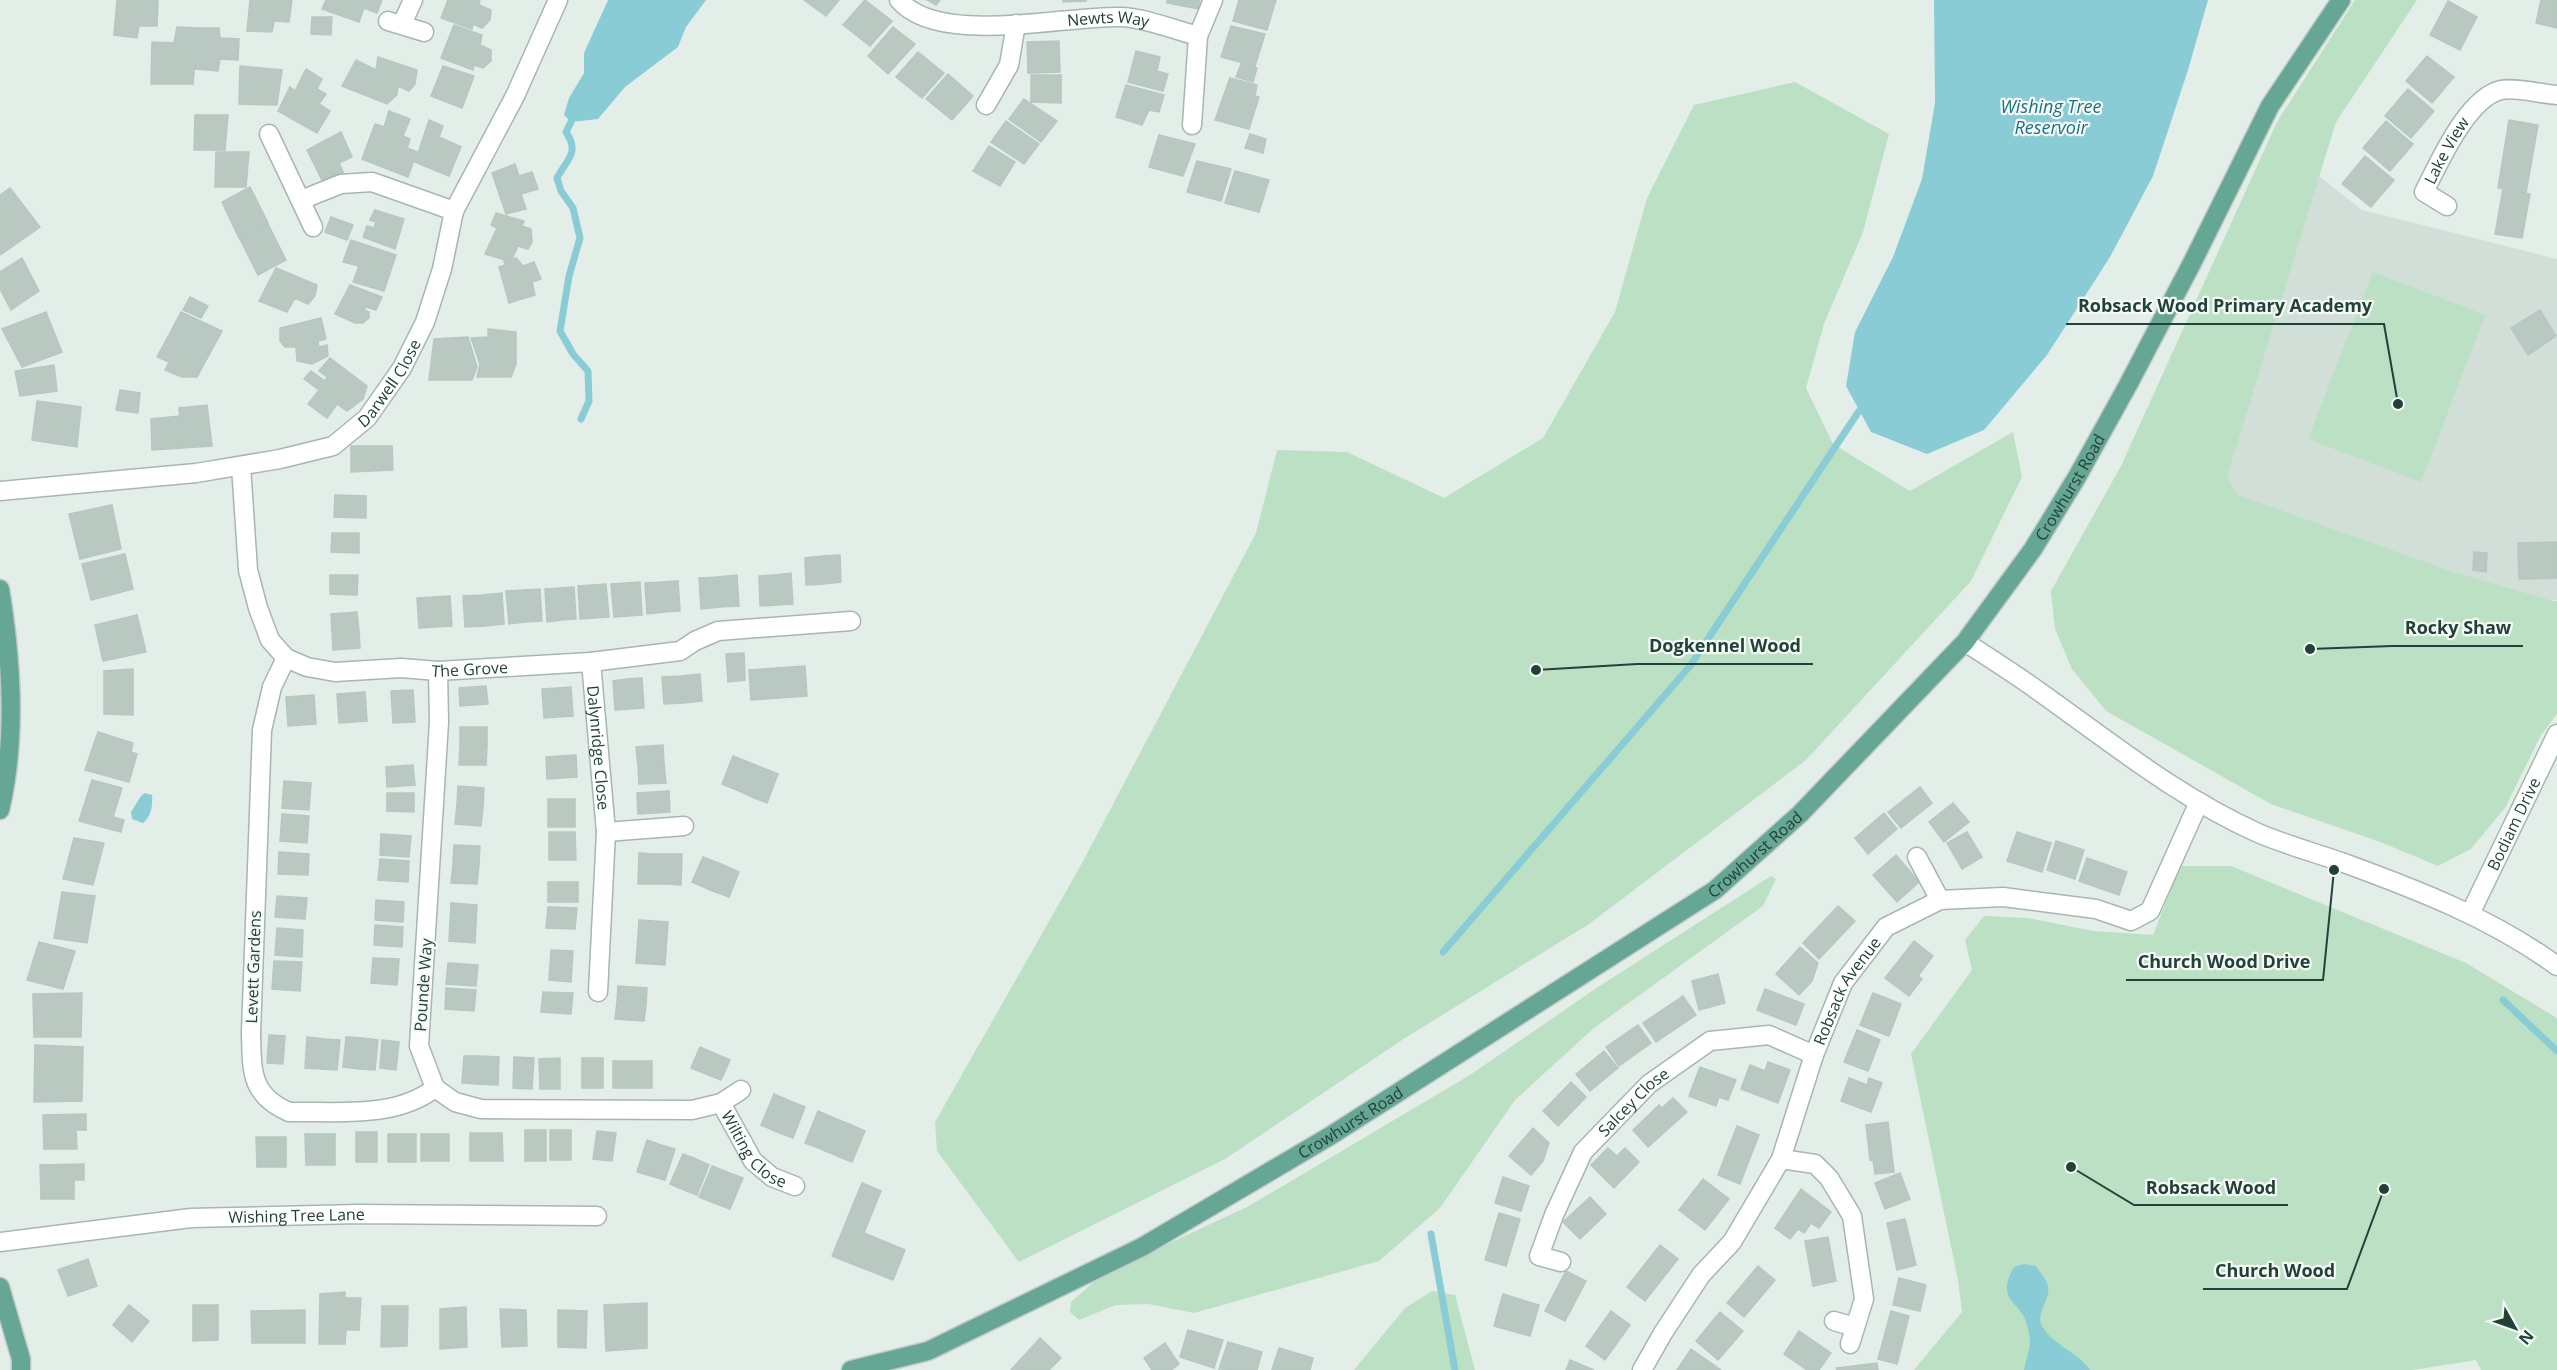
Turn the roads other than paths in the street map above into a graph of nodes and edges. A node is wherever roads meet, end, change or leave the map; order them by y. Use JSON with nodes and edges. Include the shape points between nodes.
{"nodes":[{"id":1,"x":413,"y":0,"type":"edge"},
{"id":2,"x":558,"y":0,"type":"edge"},
{"id":3,"x":899,"y":0,"type":"edge"},
{"id":4,"x":1214,"y":0,"type":"edge"},
{"id":5,"x":2341,"y":0,"type":"edge"},
{"id":6,"x":1017,"y":24,"type":"junction"},
{"id":7,"x":424,"y":32,"type":"dead end"},
{"id":8,"x":1198,"y":36,"type":"junction"},
{"id":9,"x":2557,"y":95,"type":"edge"},
{"id":10,"x":986,"y":105,"type":"dead end"},
{"id":11,"x":1192,"y":125,"type":"dead end"},
{"id":12,"x":268,"y":134,"type":"dead end"},
{"id":13,"x":301,"y":200,"type":"junction"},
{"id":14,"x":2447,"y":206,"type":"dead end"},
{"id":15,"x":454,"y":211,"type":"junction"},
{"id":16,"x":314,"y":227,"type":"dead end"},
{"id":17,"x":241,"y":466,"type":"junction"},
{"id":18,"x":0,"y":491,"type":"edge"},
{"id":19,"x":0,"y":589,"type":"edge"},
{"id":20,"x":851,"y":621,"type":"dead end"},
{"id":21,"x":1965,"y":642,"type":"junction"},
{"id":22,"x":286,"y":658,"type":"junction"},
{"id":23,"x":591,"y":662,"type":"junction"},
{"id":24,"x":438,"y":671,"type":"junction"},
{"id":25,"x":2557,"y":734,"type":"edge"},
{"id":26,"x":2199,"y":802,"type":"junction"},
{"id":27,"x":0,"y":810,"type":"edge"},
{"id":28,"x":684,"y":826,"type":"dead end"},
{"id":29,"x":606,"y":832,"type":"junction"},
{"id":30,"x":1917,"y":857,"type":"dead end"},
{"id":31,"x":1940,"y":900,"type":"junction"},
{"id":32,"x":2470,"y":914,"type":"junction"},
{"id":33,"x":2557,"y":966,"type":"edge"},
{"id":34,"x":598,"y":992,"type":"dead end"},
{"id":35,"x":1814,"y":1054,"type":"junction"},
{"id":36,"x":435,"y":1088,"type":"junction"},
{"id":37,"x":741,"y":1090,"type":"dead end"},
{"id":38,"x":721,"y":1103,"type":"junction"},
{"id":39,"x":1781,"y":1159,"type":"junction"},
{"id":40,"x":795,"y":1186,"type":"dead end"},
{"id":41,"x":597,"y":1216,"type":"dead end"},
{"id":42,"x":0,"y":1242,"type":"edge"},
{"id":43,"x":1561,"y":1262,"type":"dead end"},
{"id":44,"x":0,"y":1287,"type":"edge"},
{"id":45,"x":1834,"y":1321,"type":"dead end"},
{"id":46,"x":1856,"y":1327,"type":"junction"},
{"id":47,"x":1850,"y":1344,"type":"dead end"},
{"id":48,"x":23,"y":1366,"type":"edge"},
{"id":49,"x":851,"y":1370,"type":"edge"},
{"id":50,"x":1642,"y":1370,"type":"edge"}],
"edges":[{"from":1,"to":7,"type":"street","via":[[395,22]]},
{"from":2,"to":15,"type":"street","name":"Darwell Close","via":[[515,96]]},
{"from":3,"to":6,"type":"street","name":"Newts Way","via":[[907,9],[950,25]]},
{"from":4,"to":8,"type":"street"},
{"from":5,"to":21,"type":"main road","name":"Crowhurst Road","via":[[2270,106],[2078,477],[2033,549]]},
{"from":6,"to":8,"type":"street","name":"Newts Way","via":[[1124,17]]},
{"from":6,"to":10,"type":"street","via":[[1009,65]]},
{"from":8,"to":11,"type":"street"},
{"from":9,"to":14,"type":"street","name":"Lake View","via":[[2504,89],[2490,93],[2463,120],[2424,192]]},
{"from":12,"to":13,"type":"street"},
{"from":13,"to":15,"type":"street","via":[[341,184],[372,182]]},
{"from":13,"to":16,"type":"street"},
{"from":15,"to":17,"type":"street","name":"Darwell Close","via":[[442,269],[425,322],[402,368],[367,418],[333,446]]},
{"from":17,"to":18,"type":"street","name":"Darwell Close"},
{"from":17,"to":22,"type":"street","via":[[248,570],[270,640]]},
{"from":19,"to":27,"type":"main road","via":[[12,685],[7,780]]},
{"from":20,"to":23,"type":"street","name":"The Grove","via":[[718,631],[680,651]]},
{"from":21,"to":26,"type":"street","via":[[2147,771]]},
{"from":21,"to":49,"type":"main road","name":"Crowhurst Road","via":[[1800,814],[1715,890],[1330,1136],[1142,1247],[928,1351]]},
{"from":22,"to":24,"type":"street","name":"The Grove","via":[[335,672],[401,668]]},
{"from":22,"to":36,"type":"street","name":"Levett Gardens","via":[[272,687],[262,729],[252,1075],[273,1105],[289,1112],[396,1109],[423,1098]]},
{"from":23,"to":24,"type":"street","name":"The Grove"},
{"from":23,"to":29,"type":"street","name":"Dalynridge Close"},
{"from":24,"to":36,"type":"street","name":"Pounde Way","via":[[440,722],[419,1046]]},
{"from":25,"to":32,"type":"street","name":"Bodiam Drive"},
{"from":26,"to":31,"type":"street","name":"Robsack Avenue","via":[[2150,911],[2131,921],[2096,909],[2003,897]]},
{"from":26,"to":32,"type":"street","via":[[2259,833],[2394,881]]},
{"from":28,"to":29,"type":"street","name":"Dalynridge Close"},
{"from":29,"to":34,"type":"street","name":"Dalynridge Close"},
{"from":30,"to":31,"type":"street"},
{"from":31,"to":35,"type":"street","name":"Robsack Avenue","via":[[1886,927],[1843,983]]},
{"from":32,"to":33,"type":"street","via":[[2535,949]]},
{"from":35,"to":39,"type":"street","name":"Robsack Avenue"},
{"from":35,"to":43,"type":"street","name":"Salcey Close","via":[[1769,1035],[1710,1041],[1649,1084],[1583,1152],[1539,1257]]},
{"from":36,"to":38,"type":"street","via":[[455,1102],[481,1109],[693,1110]]},
{"from":37,"to":38,"type":"street"},
{"from":38,"to":40,"type":"street","name":"Wilting Close","via":[[753,1161],[772,1177]]},
{"from":39,"to":46,"type":"street","via":[[1815,1164],[1829,1178],[1852,1216],[1864,1299]]},
{"from":39,"to":50,"type":"street","name":"Robsack Avenue","via":[[1732,1242],[1701,1275]]},
{"from":41,"to":42,"type":"street","name":"Wishing Tree Lane","via":[[358,1214],[191,1218]]},
{"from":44,"to":48,"type":"main road"},
{"from":45,"to":46,"type":"street"},
{"from":46,"to":47,"type":"street"}]}
